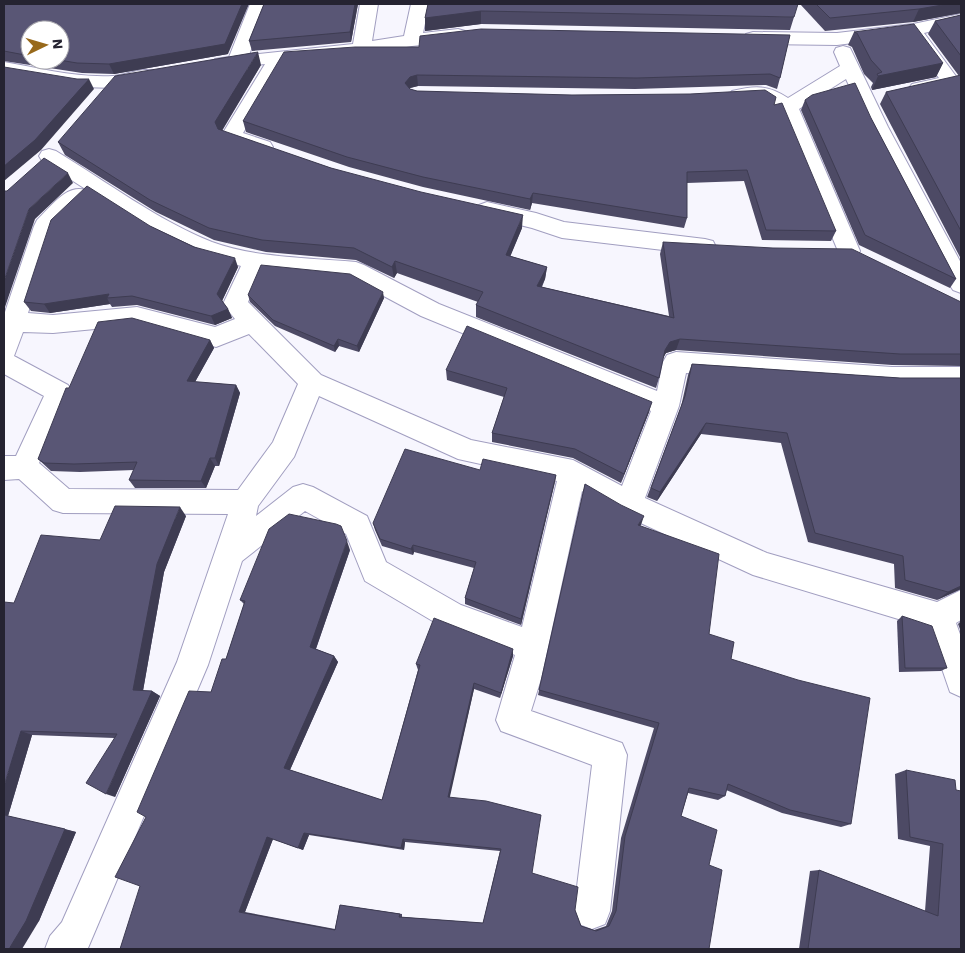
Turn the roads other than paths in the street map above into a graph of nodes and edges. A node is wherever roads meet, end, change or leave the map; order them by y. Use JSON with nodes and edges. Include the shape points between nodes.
{"nodes":[{"id":1,"x":259,"y":4,"type":"edge"},
{"id":2,"x":369,"y":4,"type":"edge"},
{"id":3,"x":420,"y":4,"type":"edge"},
{"id":4,"x":961,"y":18,"type":"edge"},
{"id":5,"x":913,"y":30,"type":"junction"},
{"id":6,"x":471,"y":34,"type":"edge"},
{"id":7,"x":738,"y":37,"type":"edge"},
{"id":8,"x":837,"y":39,"type":"junction"},
{"id":9,"x":412,"y":40,"type":"junction"},
{"id":10,"x":361,"y":49,"type":"junction"},
{"id":11,"x":278,"y":58,"type":"junction"},
{"id":12,"x":237,"y":60,"type":"junction"},
{"id":13,"x":202,"y":66,"type":"edge"},
{"id":14,"x":4,"y":68,"type":"edge"},
{"id":15,"x":850,"y":68,"type":"junction"},
{"id":16,"x":24,"y":72,"type":"junction"},
{"id":17,"x":166,"y":72,"type":"edge"},
{"id":18,"x":114,"y":82,"type":"junction"},
{"id":19,"x":4,"y":90,"type":"edge"},
{"id":20,"x":904,"y":91,"type":"edge"},
{"id":21,"x":716,"y":96,"type":"edge"},
{"id":22,"x":94,"y":104,"type":"edge"},
{"id":23,"x":788,"y":107,"type":"junction"},
{"id":24,"x":277,"y":152,"type":"edge"},
{"id":25,"x":48,"y":155,"type":"dead end"},
{"id":26,"x":90,"y":182,"type":"junction"},
{"id":27,"x":470,"y":206,"type":"edge"},
{"id":28,"x":723,"y":249,"type":"edge"},
{"id":29,"x":848,"y":254,"type":"edge"},
{"id":30,"x":255,"y":261,"type":"junction"},
{"id":31,"x":961,"y":284,"type":"edge"},
{"id":32,"x":13,"y":322,"type":"junction"},
{"id":33,"x":254,"y":322,"type":"junction"},
{"id":34,"x":4,"y":351,"type":"edge"},
{"id":35,"x":4,"y":362,"type":"edge"},
{"id":36,"x":961,"y":377,"type":"edge"},
{"id":37,"x":312,"y":382,"type":"junction"},
{"id":38,"x":666,"y":406,"type":"junction"},
{"id":39,"x":14,"y":467,"type":"edge"},
{"id":40,"x":573,"y":472,"type":"junction"},
{"id":41,"x":246,"y":502,"type":"junction"},
{"id":42,"x":629,"y":504,"type":"junction"},
{"id":43,"x":230,"y":553,"type":"junction"},
{"id":44,"x":950,"y":610,"type":"edge"},
{"id":45,"x":532,"y":646,"type":"junction"},
{"id":46,"x":961,"y":681,"type":"edge"},
{"id":47,"x":592,"y":911,"type":"dead end"},
{"id":48,"x":63,"y":949,"type":"edge"}],
"edges":[{"from":1,"to":12,"type":"street"},
{"from":2,"to":10,"type":"street"},
{"from":3,"to":9,"type":"street"},
{"from":4,"to":5,"type":"street"},
{"from":5,"to":8,"type":"street"},
{"from":5,"to":20,"type":"street","via":[[952,82]]},
{"from":6,"to":9,"type":"street"},
{"from":7,"to":8,"type":"street"},
{"from":8,"to":15,"type":"street"},
{"from":9,"to":10,"type":"street"},
{"from":10,"to":11,"type":"street"},
{"from":11,"to":12,"type":"street"},
{"from":11,"to":24,"type":"street","via":[[231,136]]},
{"from":12,"to":13,"type":"street"},
{"from":14,"to":16,"type":"street"},
{"from":15,"to":23,"type":"street"},
{"from":15,"to":31,"type":"street","via":[[875,97]]},
{"from":16,"to":18,"type":"street","via":[[82,81]]},
{"from":16,"to":19,"type":"street"},
{"from":17,"to":18,"type":"street"},
{"from":18,"to":22,"type":"street"},
{"from":21,"to":23,"type":"street","via":[[766,94]]},
{"from":23,"to":29,"type":"street"},
{"from":25,"to":26,"type":"street"},
{"from":26,"to":30,"type":"street","via":[[163,228],[198,245]]},
{"from":26,"to":32,"type":"street","via":[[45,226]]},
{"from":27,"to":28,"type":"street","via":[[562,230]]},
{"from":30,"to":33,"type":"street","via":[[235,304]]},
{"from":30,"to":38,"type":"street","via":[[356,270],[430,310]]},
{"from":32,"to":33,"type":"street","via":[[54,324],[137,316],[216,337]]},
{"from":32,"to":34,"type":"street"},
{"from":33,"to":37,"type":"street"},
{"from":35,"to":39,"type":"street","via":[[59,392]]},
{"from":36,"to":38,"type":"street","via":[[892,377],[676,362]]},
{"from":37,"to":40,"type":"street","via":[[468,451]]},
{"from":37,"to":41,"type":"street","via":[[284,449]]},
{"from":38,"to":42,"type":"street"},
{"from":39,"to":41,"type":"street","via":[[64,501]]},
{"from":40,"to":42,"type":"street"},
{"from":40,"to":45,"type":"street"},
{"from":41,"to":43,"type":"street"},
{"from":42,"to":44,"type":"street","via":[[763,566]]},
{"from":43,"to":45,"type":"street","via":[[303,496],[357,525],[375,571],[452,616]]},
{"from":43,"to":48,"type":"street","via":[[192,665],[74,935]]},
{"from":44,"to":46,"type":"street"},
{"from":45,"to":47,"type":"street","via":[[512,720],[610,755]]}]}
